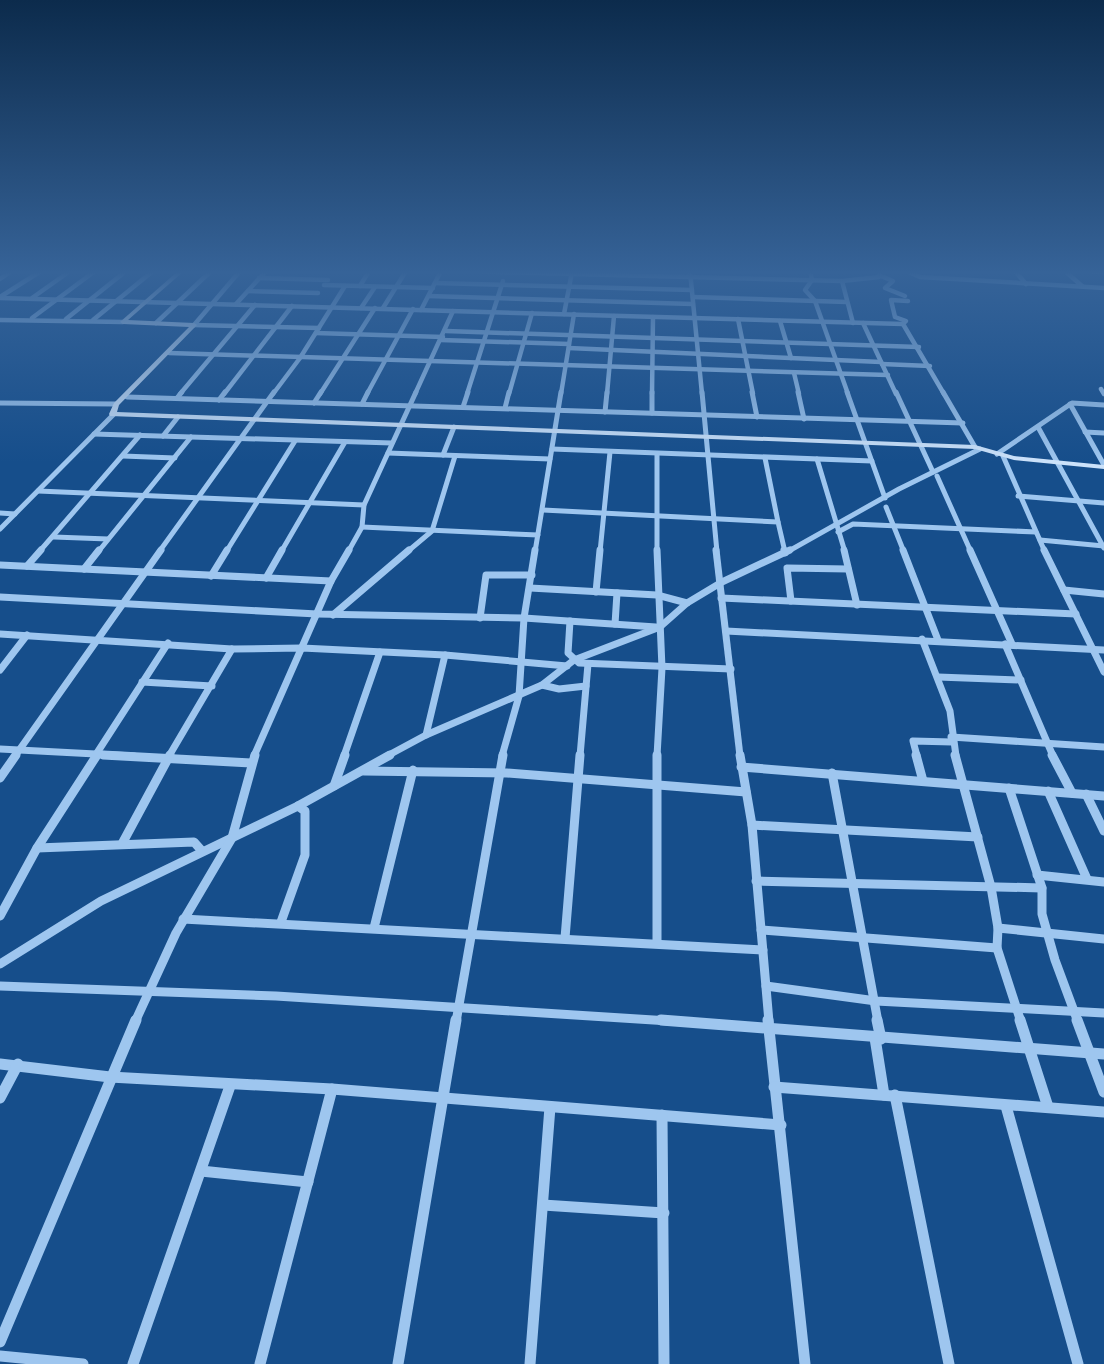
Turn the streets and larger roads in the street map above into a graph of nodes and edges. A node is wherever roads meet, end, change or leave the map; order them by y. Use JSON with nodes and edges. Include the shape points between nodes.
{"nodes":[{"id":1,"x":359,"y":334,"type":"edge"},
{"id":2,"x":526,"y":334,"type":"edge"},
{"id":3,"x":186,"y":335,"type":"edge"},
{"id":4,"x":232,"y":335,"type":"edge"},
{"id":5,"x":272,"y":335,"type":"edge"},
{"id":6,"x":315,"y":335,"type":"edge"},
{"id":7,"x":386,"y":335,"type":"edge"},
{"id":8,"x":400,"y":335,"type":"junction"},
{"id":9,"x":458,"y":335,"type":"edge"},
{"id":10,"x":487,"y":335,"type":"edge"},
{"id":11,"x":555,"y":335,"type":"edge"},
{"id":12,"x":571,"y":335,"type":"junction"},
{"id":13,"x":653,"y":335,"type":"edge"},
{"id":14,"x":696,"y":335,"type":"edge"},
{"id":15,"x":742,"y":335,"type":"edge"},
{"id":16,"x":784,"y":335,"type":"edge"},
{"id":17,"x":826,"y":335,"type":"edge"},
{"id":18,"x":868,"y":335,"type":"edge"},
{"id":19,"x":910,"y":335,"type":"edge"},
{"id":20,"x":443,"y":336,"type":"junction"},
{"id":21,"x":613,"y":336,"type":"junction"},
{"id":22,"x":653,"y":338,"type":"junction"},
{"id":23,"x":696,"y":340,"type":"junction"},
{"id":24,"x":743,"y":340,"type":"junction"},
{"id":25,"x":485,"y":342,"type":"junction"},
{"id":26,"x":786,"y":342,"type":"junction"},
{"id":27,"x":524,"y":343,"type":"junction"},
{"id":28,"x":830,"y":343,"type":"junction"},
{"id":29,"x":873,"y":345,"type":"junction"},
{"id":30,"x":569,"y":346,"type":"junction"},
{"id":31,"x":919,"y":347,"type":"junction"},
{"id":32,"x":612,"y":350,"type":"junction"},
{"id":33,"x":653,"y":352,"type":"junction"},
{"id":34,"x":169,"y":353,"type":"junction"},
{"id":35,"x":698,"y":354,"type":"junction"},
{"id":36,"x":214,"y":355,"type":"junction"},
{"id":37,"x":256,"y":356,"type":"junction"},
{"id":38,"x":746,"y":356,"type":"junction"},
{"id":39,"x":300,"y":358,"type":"junction"},
{"id":40,"x":791,"y":358,"type":"junction"},
{"id":41,"x":343,"y":360,"type":"junction"},
{"id":42,"x":835,"y":360,"type":"junction"},
{"id":43,"x":387,"y":361,"type":"junction"},
{"id":44,"x":432,"y":362,"type":"junction"},
{"id":45,"x":478,"y":363,"type":"junction"},
{"id":46,"x":881,"y":363,"type":"junction"},
{"id":47,"x":519,"y":364,"type":"junction"},
{"id":48,"x":566,"y":365,"type":"junction"},
{"id":49,"x":611,"y":366,"type":"junction"},
{"id":50,"x":930,"y":366,"type":"junction"},
{"id":51,"x":652,"y":368,"type":"junction"},
{"id":52,"x":700,"y":370,"type":"junction"},
{"id":53,"x":749,"y":371,"type":"junction"},
{"id":54,"x":794,"y":373,"type":"junction"},
{"id":55,"x":841,"y":374,"type":"junction"},
{"id":56,"x":888,"y":375,"type":"junction"},
{"id":57,"x":127,"y":397,"type":"junction"},
{"id":58,"x":177,"y":398,"type":"junction"},
{"id":59,"x":219,"y":400,"type":"junction"},
{"id":60,"x":266,"y":402,"type":"junction"},
{"id":61,"x":0,"y":403,"type":"edge"},
{"id":62,"x":314,"y":403,"type":"junction"},
{"id":63,"x":116,"y":404,"type":"junction"},
{"id":64,"x":362,"y":404,"type":"junction"},
{"id":65,"x":1070,"y":404,"type":"junction"},
{"id":66,"x":409,"y":405,"type":"junction"},
{"id":67,"x":1104,"y":405,"type":"edge"},
{"id":68,"x":463,"y":407,"type":"junction"},
{"id":69,"x":505,"y":408,"type":"junction"},
{"id":70,"x":558,"y":410,"type":"junction"},
{"id":71,"x":605,"y":412,"type":"junction"},
{"id":72,"x":652,"y":413,"type":"junction"},
{"id":73,"x":114,"y":414,"type":"junction"},
{"id":74,"x":704,"y":415,"type":"junction"},
{"id":75,"x":178,"y":417,"type":"junction"},
{"id":76,"x":757,"y":417,"type":"junction"},
{"id":77,"x":804,"y":419,"type":"junction"},
{"id":78,"x":857,"y":420,"type":"junction"},
{"id":79,"x":253,"y":421,"type":"junction"},
{"id":80,"x":908,"y":422,"type":"junction"},
{"id":81,"x":963,"y":423,"type":"junction"},
{"id":82,"x":400,"y":425,"type":"junction"},
{"id":83,"x":454,"y":427,"type":"junction"},
{"id":84,"x":1038,"y":427,"type":"junction"},
{"id":85,"x":555,"y":430,"type":"junction"},
{"id":86,"x":1085,"y":432,"type":"junction"},
{"id":87,"x":1104,"y":433,"type":"edge"},
{"id":88,"x":94,"y":434,"type":"junction"},
{"id":89,"x":140,"y":435,"type":"junction"},
{"id":90,"x":163,"y":436,"type":"junction"},
{"id":91,"x":705,"y":436,"type":"junction"},
{"id":92,"x":191,"y":437,"type":"junction"},
{"id":93,"x":239,"y":439,"type":"junction"},
{"id":94,"x":295,"y":441,"type":"junction"},
{"id":95,"x":345,"y":442,"type":"junction"},
{"id":96,"x":865,"y":442,"type":"junction"},
{"id":97,"x":392,"y":443,"type":"junction"},
{"id":98,"x":919,"y":444,"type":"junction"},
{"id":99,"x":978,"y":448,"type":"junction"},
{"id":100,"x":552,"y":449,"type":"junction"},
{"id":101,"x":610,"y":452,"type":"junction"},
{"id":102,"x":388,"y":453,"type":"junction"},
{"id":103,"x":657,"y":454,"type":"junction"},
{"id":104,"x":443,"y":455,"type":"junction"},
{"id":105,"x":1000,"y":455,"type":"junction"},
{"id":106,"x":123,"y":456,"type":"junction"},
{"id":107,"x":455,"y":456,"type":"junction"},
{"id":108,"x":707,"y":456,"type":"junction"},
{"id":109,"x":175,"y":458,"type":"junction"},
{"id":110,"x":765,"y":458,"type":"junction"},
{"id":111,"x":550,"y":459,"type":"junction"},
{"id":112,"x":817,"y":459,"type":"junction"},
{"id":113,"x":872,"y":461,"type":"junction"},
{"id":114,"x":1059,"y":463,"type":"junction"},
{"id":115,"x":1104,"y":466,"type":"edge"},
{"id":116,"x":935,"y":474,"type":"junction"},
{"id":117,"x":38,"y":491,"type":"junction"},
{"id":118,"x":90,"y":494,"type":"junction"},
{"id":119,"x":144,"y":496,"type":"junction"},
{"id":120,"x":1018,"y":496,"type":"junction"},
{"id":121,"x":885,"y":498,"type":"junction"},
{"id":122,"x":197,"y":499,"type":"junction"},
{"id":123,"x":1079,"y":500,"type":"junction"},
{"id":124,"x":257,"y":501,"type":"junction"},
{"id":125,"x":310,"y":503,"type":"junction"},
{"id":126,"x":1104,"y":503,"type":"edge"},
{"id":127,"x":364,"y":505,"type":"junction"},
{"id":128,"x":886,"y":507,"type":"dead end"},
{"id":129,"x":543,"y":510,"type":"junction"},
{"id":130,"x":0,"y":513,"type":"edge"},
{"id":131,"x":15,"y":514,"type":"junction"},
{"id":132,"x":602,"y":514,"type":"junction"},
{"id":133,"x":658,"y":517,"type":"junction"},
{"id":134,"x":714,"y":519,"type":"junction"},
{"id":135,"x":778,"y":522,"type":"junction"},
{"id":136,"x":894,"y":526,"type":"junction"},
{"id":137,"x":362,"y":527,"type":"junction"},
{"id":138,"x":838,"y":528,"type":"junction"},
{"id":139,"x":0,"y":529,"type":"edge"},
{"id":140,"x":432,"y":530,"type":"junction"},
{"id":141,"x":960,"y":530,"type":"junction"},
{"id":142,"x":1036,"y":532,"type":"junction"},
{"id":143,"x":538,"y":535,"type":"junction"},
{"id":144,"x":54,"y":537,"type":"junction"},
{"id":145,"x":108,"y":539,"type":"junction"},
{"id":146,"x":1040,"y":540,"type":"junction"},
{"id":147,"x":1104,"y":547,"type":"edge"},
{"id":148,"x":785,"y":553,"type":"junction"},
{"id":149,"x":0,"y":565,"type":"edge"},
{"id":150,"x":27,"y":566,"type":"junction"},
{"id":151,"x":84,"y":569,"type":"junction"},
{"id":152,"x":848,"y":569,"type":"junction"},
{"id":153,"x":146,"y":572,"type":"junction"},
{"id":154,"x":532,"y":575,"type":"junction"},
{"id":155,"x":211,"y":576,"type":"junction"},
{"id":156,"x":266,"y":578,"type":"junction"},
{"id":157,"x":331,"y":581,"type":"junction"},
{"id":158,"x":722,"y":582,"type":"junction"},
{"id":159,"x":530,"y":588,"type":"junction"},
{"id":160,"x":1064,"y":590,"type":"junction"},
{"id":161,"x":596,"y":592,"type":"junction"},
{"id":162,"x":617,"y":593,"type":"junction"},
{"id":163,"x":1104,"y":594,"type":"edge"},
{"id":164,"x":657,"y":595,"type":"junction"},
{"id":165,"x":0,"y":597,"type":"edge"},
{"id":166,"x":721,"y":598,"type":"junction"},
{"id":167,"x":791,"y":601,"type":"junction"},
{"id":168,"x":124,"y":602,"type":"junction"},
{"id":169,"x":687,"y":603,"type":"junction"},
{"id":170,"x":857,"y":605,"type":"junction"},
{"id":171,"x":925,"y":608,"type":"junction"},
{"id":172,"x":996,"y":611,"type":"junction"},
{"id":173,"x":317,"y":614,"type":"junction"},
{"id":174,"x":1076,"y":614,"type":"junction"},
{"id":175,"x":333,"y":615,"type":"junction"},
{"id":176,"x":480,"y":618,"type":"junction"},
{"id":177,"x":524,"y":618,"type":"junction"},
{"id":178,"x":570,"y":621,"type":"junction"},
{"id":179,"x":615,"y":624,"type":"junction"},
{"id":180,"x":660,"y":627,"type":"junction"},
{"id":181,"x":726,"y":631,"type":"junction"},
{"id":182,"x":0,"y":634,"type":"edge"},
{"id":183,"x":27,"y":635,"type":"junction"},
{"id":184,"x":922,"y":639,"type":"junction"},
{"id":185,"x":98,"y":640,"type":"junction"},
{"id":186,"x":938,"y":640,"type":"junction"},
{"id":187,"x":168,"y":643,"type":"junction"},
{"id":188,"x":1008,"y":644,"type":"junction"},
{"id":189,"x":302,"y":648,"type":"junction"},
{"id":190,"x":232,"y":649,"type":"junction"},
{"id":191,"x":1092,"y":649,"type":"junction"},
{"id":192,"x":1104,"y":650,"type":"edge"},
{"id":193,"x":380,"y":652,"type":"junction"},
{"id":194,"x":445,"y":655,"type":"junction"},
{"id":195,"x":519,"y":661,"type":"junction"},
{"id":196,"x":570,"y":663,"type":"junction"},
{"id":197,"x":588,"y":664,"type":"junction"},
{"id":198,"x":1,"y":668,"type":"edge"},
{"id":199,"x":662,"y":668,"type":"junction"},
{"id":200,"x":731,"y":669,"type":"junction"},
{"id":201,"x":1104,"y":673,"type":"edge"},
{"id":202,"x":938,"y":677,"type":"junction"},
{"id":203,"x":1021,"y":680,"type":"junction"},
{"id":204,"x":142,"y":682,"type":"junction"},
{"id":205,"x":542,"y":685,"type":"junction"},
{"id":206,"x":586,"y":685,"type":"junction"},
{"id":207,"x":212,"y":686,"type":"junction"},
{"id":208,"x":519,"y":696,"type":"junction"},
{"id":209,"x":426,"y":735,"type":"junction"},
{"id":210,"x":952,"y":739,"type":"junction"},
{"id":211,"x":1045,"y":741,"type":"junction"},
{"id":212,"x":1104,"y":747,"type":"edge"},
{"id":213,"x":0,"y":749,"type":"edge"},
{"id":214,"x":20,"y":750,"type":"junction"},
{"id":215,"x":97,"y":753,"type":"junction"},
{"id":216,"x":168,"y":758,"type":"junction"},
{"id":217,"x":251,"y":763,"type":"junction"},
{"id":218,"x":741,"y":767,"type":"junction"},
{"id":219,"x":413,"y":770,"type":"junction"},
{"id":220,"x":360,"y":772,"type":"junction"},
{"id":221,"x":832,"y":773,"type":"junction"},
{"id":222,"x":497,"y":775,"type":"junction"},
{"id":223,"x":0,"y":778,"type":"edge"},
{"id":224,"x":578,"y":778,"type":"junction"},
{"id":225,"x":923,"y":781,"type":"junction"},
{"id":226,"x":656,"y":783,"type":"junction"},
{"id":227,"x":962,"y":784,"type":"junction"},
{"id":228,"x":334,"y":786,"type":"junction"},
{"id":229,"x":1009,"y":788,"type":"junction"},
{"id":230,"x":1048,"y":791,"type":"junction"},
{"id":231,"x":746,"y":792,"type":"junction"},
{"id":232,"x":1072,"y":793,"type":"junction"},
{"id":233,"x":1086,"y":794,"type":"junction"},
{"id":234,"x":1104,"y":796,"type":"edge"},
{"id":235,"x":298,"y":806,"type":"junction"},
{"id":236,"x":752,"y":825,"type":"junction"},
{"id":237,"x":1104,"y":831,"type":"edge"},
{"id":238,"x":843,"y":832,"type":"junction"},
{"id":239,"x":232,"y":838,"type":"junction"},
{"id":240,"x":978,"y":838,"type":"junction"},
{"id":241,"x":123,"y":842,"type":"junction"},
{"id":242,"x":37,"y":848,"type":"junction"},
{"id":243,"x":202,"y":850,"type":"junction"},
{"id":244,"x":1037,"y":875,"type":"junction"},
{"id":245,"x":1087,"y":879,"type":"junction"},
{"id":246,"x":755,"y":881,"type":"junction"},
{"id":247,"x":1102,"y":881,"type":"edge"},
{"id":248,"x":853,"y":884,"type":"junction"},
{"id":249,"x":991,"y":887,"type":"junction"},
{"id":250,"x":1042,"y":888,"type":"junction"},
{"id":251,"x":1104,"y":892,"type":"edge"},
{"id":252,"x":3,"y":906,"type":"edge"},
{"id":253,"x":0,"y":916,"type":"edge"},
{"id":254,"x":183,"y":919,"type":"junction"},
{"id":255,"x":281,"y":922,"type":"junction"},
{"id":256,"x":374,"y":928,"type":"junction"},
{"id":257,"x":998,"y":928,"type":"junction"},
{"id":258,"x":761,"y":930,"type":"junction"},
{"id":259,"x":472,"y":932,"type":"junction"},
{"id":260,"x":1048,"y":934,"type":"junction"},
{"id":261,"x":565,"y":938,"type":"junction"},
{"id":262,"x":1104,"y":939,"type":"edge"},
{"id":263,"x":865,"y":940,"type":"junction"},
{"id":264,"x":657,"y":943,"type":"junction"},
{"id":265,"x":997,"y":948,"type":"junction"},
{"id":266,"x":763,"y":950,"type":"junction"},
{"id":267,"x":0,"y":964,"type":"edge"},
{"id":268,"x":0,"y":986,"type":"edge"},
{"id":269,"x":766,"y":986,"type":"junction"},
{"id":270,"x":151,"y":990,"type":"junction"},
{"id":271,"x":876,"y":1001,"type":"junction"},
{"id":272,"x":461,"y":1008,"type":"junction"},
{"id":273,"x":1017,"y":1009,"type":"junction"},
{"id":274,"x":1075,"y":1012,"type":"junction"},
{"id":275,"x":1104,"y":1013,"type":"edge"},
{"id":276,"x":769,"y":1030,"type":"junction"},
{"id":277,"x":878,"y":1038,"type":"junction"},
{"id":278,"x":1030,"y":1049,"type":"junction"},
{"id":279,"x":1090,"y":1053,"type":"junction"},
{"id":280,"x":1104,"y":1054,"type":"edge"},
{"id":281,"x":0,"y":1064,"type":"edge"},
{"id":282,"x":18,"y":1064,"type":"junction"},
{"id":283,"x":110,"y":1077,"type":"junction"},
{"id":284,"x":230,"y":1086,"type":"junction"},
{"id":285,"x":774,"y":1087,"type":"junction"},
{"id":286,"x":332,"y":1089,"type":"junction"},
{"id":287,"x":1104,"y":1092,"type":"edge"},
{"id":288,"x":889,"y":1095,"type":"junction"},
{"id":289,"x":0,"y":1098,"type":"edge"},
{"id":290,"x":444,"y":1098,"type":"junction"},
{"id":291,"x":1006,"y":1106,"type":"junction"},
{"id":292,"x":550,"y":1107,"type":"junction"},
{"id":293,"x":1048,"y":1107,"type":"junction"},
{"id":294,"x":1104,"y":1112,"type":"edge"},
{"id":295,"x":662,"y":1115,"type":"junction"},
{"id":296,"x":781,"y":1125,"type":"junction"},
{"id":297,"x":201,"y":1171,"type":"junction"},
{"id":298,"x":309,"y":1182,"type":"junction"},
{"id":299,"x":543,"y":1205,"type":"junction"},
{"id":300,"x":664,"y":1213,"type":"junction"},
{"id":301,"x":0,"y":1342,"type":"edge"},
{"id":302,"x":0,"y":1356,"type":"edge"},
{"id":303,"x":83,"y":1364,"type":"edge"},
{"id":304,"x":133,"y":1364,"type":"edge"},
{"id":305,"x":260,"y":1364,"type":"edge"},
{"id":306,"x":398,"y":1364,"type":"edge"},
{"id":307,"x":530,"y":1364,"type":"edge"},
{"id":308,"x":664,"y":1364,"type":"edge"},
{"id":309,"x":805,"y":1364,"type":"edge"},
{"id":310,"x":949,"y":1364,"type":"edge"},
{"id":311,"x":1078,"y":1364,"type":"edge"}],
"edges":[{"from":1,"to":41,"type":"street"},
{"from":2,"to":27,"type":"street"},
{"from":3,"to":34,"type":"street"},
{"from":4,"to":36,"type":"street"},
{"from":5,"to":37,"type":"street"},
{"from":6,"to":39,"type":"street"},
{"from":7,"to":8,"type":"street"},
{"from":8,"to":20,"type":"street"},
{"from":8,"to":43,"type":"street"},
{"from":9,"to":20,"type":"street"},
{"from":10,"to":25,"type":"street"},
{"from":11,"to":12,"type":"street"},
{"from":12,"to":21,"type":"street"},
{"from":12,"to":30,"type":"street"},
{"from":13,"to":22,"type":"street"},
{"from":14,"to":23,"type":"street"},
{"from":15,"to":24,"type":"street"},
{"from":16,"to":26,"type":"street"},
{"from":17,"to":28,"type":"street"},
{"from":18,"to":29,"type":"street"},
{"from":19,"to":31,"type":"street"},
{"from":20,"to":25,"type":"street"},
{"from":20,"to":44,"type":"street"},
{"from":21,"to":22,"type":"street"},
{"from":21,"to":32,"type":"street"},
{"from":22,"to":23,"type":"street"},
{"from":22,"to":33,"type":"street"},
{"from":23,"to":24,"type":"street"},
{"from":23,"to":35,"type":"street"},
{"from":24,"to":26,"type":"street"},
{"from":24,"to":38,"type":"street"},
{"from":25,"to":27,"type":"street"},
{"from":25,"to":45,"type":"street"},
{"from":26,"to":28,"type":"street"},
{"from":26,"to":40,"type":"street"},
{"from":27,"to":30,"type":"street"},
{"from":27,"to":47,"type":"street"},
{"from":28,"to":29,"type":"street"},
{"from":28,"to":42,"type":"street"},
{"from":29,"to":31,"type":"street"},
{"from":29,"to":46,"type":"street"},
{"from":30,"to":32,"type":"street"},
{"from":30,"to":48,"type":"street"},
{"from":31,"to":50,"type":"street"},
{"from":32,"to":33,"type":"street"},
{"from":32,"to":49,"type":"street"},
{"from":33,"to":35,"type":"street"},
{"from":33,"to":51,"type":"street"},
{"from":34,"to":36,"type":"street"},
{"from":34,"to":57,"type":"street"},
{"from":35,"to":38,"type":"street"},
{"from":35,"to":52,"type":"street"},
{"from":36,"to":37,"type":"street"},
{"from":36,"to":58,"type":"street"},
{"from":37,"to":39,"type":"street"},
{"from":37,"to":59,"type":"street"},
{"from":38,"to":40,"type":"street"},
{"from":38,"to":53,"type":"street"},
{"from":39,"to":41,"type":"street"},
{"from":39,"to":60,"type":"street"},
{"from":40,"to":42,"type":"street"},
{"from":41,"to":43,"type":"street"},
{"from":41,"to":62,"type":"street"},
{"from":42,"to":46,"type":"street"},
{"from":42,"to":55,"type":"street"},
{"from":43,"to":44,"type":"street"},
{"from":43,"to":64,"type":"street"},
{"from":44,"to":45,"type":"street"},
{"from":44,"to":66,"type":"street"},
{"from":45,"to":47,"type":"street"},
{"from":45,"to":68,"type":"street"},
{"from":46,"to":50,"type":"street"},
{"from":46,"to":56,"type":"street"},
{"from":47,"to":48,"type":"street"},
{"from":47,"to":69,"type":"street"},
{"from":48,"to":49,"type":"street"},
{"from":48,"to":70,"type":"street"},
{"from":49,"to":51,"type":"street"},
{"from":49,"to":71,"type":"street"},
{"from":50,"to":81,"type":"street"},
{"from":51,"to":52,"type":"street"},
{"from":51,"to":72,"type":"street"},
{"from":52,"to":53,"type":"street"},
{"from":52,"to":74,"type":"street"},
{"from":53,"to":54,"type":"street"},
{"from":53,"to":76,"type":"street"},
{"from":54,"to":55,"type":"street"},
{"from":54,"to":77,"type":"street"},
{"from":55,"to":56,"type":"street"},
{"from":55,"to":78,"type":"street"},
{"from":56,"to":80,"type":"street"},
{"from":57,"to":58,"type":"street"},
{"from":57,"to":63,"type":"street"},
{"from":58,"to":59,"type":"street"},
{"from":59,"to":60,"type":"street"},
{"from":60,"to":62,"type":"street"},
{"from":60,"to":79,"type":"street"},
{"from":61,"to":63,"type":"street"},
{"from":62,"to":64,"type":"street"},
{"from":63,"to":73,"type":"street"},
{"from":64,"to":66,"type":"street"},
{"from":65,"to":67,"type":"street"},
{"from":65,"to":84,"type":"street"},
{"from":65,"to":86,"type":"street"},
{"from":66,"to":68,"type":"street"},
{"from":66,"to":82,"type":"street"},
{"from":68,"to":69,"type":"street"},
{"from":69,"to":70,"type":"street"},
{"from":70,"to":71,"type":"street"},
{"from":70,"to":85,"type":"street"},
{"from":71,"to":72,"type":"street"},
{"from":72,"to":74,"type":"street"},
{"from":73,"to":75,"type":"street"},
{"from":73,"to":88,"type":"street"},
{"from":74,"to":76,"type":"street"},
{"from":74,"to":91,"type":"street"},
{"from":75,"to":79,"type":"street"},
{"from":75,"to":90,"type":"street"},
{"from":76,"to":77,"type":"street"},
{"from":77,"to":78,"type":"street"},
{"from":78,"to":80,"type":"street"},
{"from":78,"to":96,"type":"street"},
{"from":79,"to":82,"type":"street"},
{"from":79,"to":93,"type":"street"},
{"from":80,"to":81,"type":"street"},
{"from":80,"to":98,"type":"street"},
{"from":81,"to":99,"type":"street"},
{"from":82,"to":83,"type":"street"},
{"from":82,"to":97,"type":"street"},
{"from":83,"to":85,"type":"street"},
{"from":83,"to":104,"type":"street"},
{"from":84,"to":105,"type":"street"},
{"from":84,"to":114,"type":"street"},
{"from":85,"to":91,"type":"street"},
{"from":85,"to":100,"type":"street"},
{"from":86,"to":87,"type":"street"},
{"from":86,"to":115,"type":"street"},
{"from":88,"to":89,"type":"street"},
{"from":88,"to":117,"type":"street"},
{"from":89,"to":90,"type":"street"},
{"from":89,"to":106,"type":"street"},
{"from":90,"to":92,"type":"street"},
{"from":91,"to":96,"type":"street"},
{"from":91,"to":108,"type":"street"},
{"from":92,"to":93,"type":"street"},
{"from":92,"to":109,"type":"street"},
{"from":93,"to":94,"type":"street"},
{"from":93,"to":122,"type":"street"},
{"from":94,"to":95,"type":"street"},
{"from":94,"to":124,"type":"street"},
{"from":95,"to":97,"type":"street"},
{"from":95,"to":125,"type":"street"},
{"from":96,"to":98,"type":"street"},
{"from":96,"to":113,"type":"street"},
{"from":97,"to":102,"type":"street"},
{"from":98,"to":99,"type":"street"},
{"from":98,"to":116,"type":"street"},
{"from":99,"to":105,"type":"street"},
{"from":99,"to":116,"type":"street"},
{"from":100,"to":101,"type":"street"},
{"from":100,"to":111,"type":"street"},
{"from":101,"to":103,"type":"street"},
{"from":101,"to":132,"type":"street"},
{"from":102,"to":104,"type":"street"},
{"from":102,"to":127,"type":"street"},
{"from":103,"to":108,"type":"street"},
{"from":103,"to":133,"type":"street"},
{"from":104,"to":107,"type":"street"},
{"from":105,"to":114,"type":"street"},
{"from":105,"to":120,"type":"street"},
{"from":106,"to":109,"type":"street"},
{"from":106,"to":118,"type":"street"},
{"from":107,"to":111,"type":"street"},
{"from":107,"to":140,"type":"street"},
{"from":108,"to":110,"type":"street"},
{"from":108,"to":134,"type":"street"},
{"from":109,"to":119,"type":"street"},
{"from":110,"to":112,"type":"street"},
{"from":110,"to":135,"type":"street"},
{"from":111,"to":129,"type":"street"},
{"from":112,"to":113,"type":"street"},
{"from":112,"to":138,"type":"street"},
{"from":113,"to":121,"type":"street"},
{"from":114,"to":115,"type":"street"},
{"from":114,"to":123,"type":"street"},
{"from":116,"to":121,"type":"street"},
{"from":116,"to":141,"type":"street"},
{"from":117,"to":118,"type":"street"},
{"from":117,"to":131,"type":"street"},
{"from":118,"to":119,"type":"street"},
{"from":118,"to":144,"type":"street"},
{"from":119,"to":122,"type":"street"},
{"from":119,"to":145,"type":"street"},
{"from":120,"to":123,"type":"street"},
{"from":120,"to":142,"type":"street"},
{"from":121,"to":138,"type":"street"},
{"from":122,"to":124,"type":"street"},
{"from":122,"to":153,"type":"street"},
{"from":123,"to":126,"type":"street"},
{"from":123,"to":147,"type":"street"},
{"from":124,"to":125,"type":"street"},
{"from":124,"to":155,"type":"street"},
{"from":125,"to":127,"type":"street"},
{"from":125,"to":156,"type":"street"},
{"from":127,"to":137,"type":"street"},
{"from":128,"to":136,"type":"street"},
{"from":129,"to":132,"type":"street"},
{"from":129,"to":143,"type":"street"},
{"from":130,"to":131,"type":"street"},
{"from":131,"to":139,"type":"street"},
{"from":132,"to":133,"type":"street"},
{"from":132,"to":161,"type":"street"},
{"from":133,"to":134,"type":"street"},
{"from":133,"to":164,"type":"street"},
{"from":134,"to":135,"type":"street"},
{"from":134,"to":158,"type":"street"},
{"from":135,"to":148,"type":"street"},
{"from":136,"to":138,"type":"street","via":[[849,524]]},
{"from":136,"to":141,"type":"street"},
{"from":136,"to":171,"type":"street"},
{"from":137,"to":140,"type":"street"},
{"from":137,"to":157,"type":"street"},
{"from":138,"to":148,"type":"street"},
{"from":138,"to":152,"type":"street"},
{"from":140,"to":143,"type":"street"},
{"from":140,"to":175,"type":"street"},
{"from":141,"to":142,"type":"street"},
{"from":141,"to":172,"type":"street"},
{"from":142,"to":146,"type":"street"},
{"from":143,"to":154,"type":"street"},
{"from":144,"to":145,"type":"street"},
{"from":144,"to":150,"type":"street"},
{"from":145,"to":151,"type":"street"},
{"from":146,"to":147,"type":"street"},
{"from":146,"to":160,"type":"street"},
{"from":148,"to":158,"type":"street"},
{"from":149,"to":150,"type":"street"},
{"from":150,"to":151,"type":"street"},
{"from":151,"to":153,"type":"street"},
{"from":152,"to":167,"type":"street","via":[[787,568]]},
{"from":152,"to":170,"type":"street"},
{"from":153,"to":155,"type":"street"},
{"from":153,"to":168,"type":"street"},
{"from":154,"to":159,"type":"street"},
{"from":154,"to":176,"type":"street","via":[[486,575]]},
{"from":155,"to":156,"type":"street"},
{"from":156,"to":157,"type":"street"},
{"from":157,"to":173,"type":"street"},
{"from":158,"to":166,"type":"street"},
{"from":158,"to":169,"type":"street"},
{"from":159,"to":161,"type":"street"},
{"from":159,"to":177,"type":"street"},
{"from":160,"to":163,"type":"street"},
{"from":160,"to":174,"type":"street"},
{"from":161,"to":162,"type":"street"},
{"from":162,"to":164,"type":"street"},
{"from":162,"to":179,"type":"street"},
{"from":164,"to":169,"type":"street"},
{"from":164,"to":180,"type":"street"},
{"from":165,"to":168,"type":"street"},
{"from":166,"to":167,"type":"street"},
{"from":166,"to":181,"type":"street"},
{"from":167,"to":170,"type":"street"},
{"from":168,"to":173,"type":"street"},
{"from":168,"to":185,"type":"street"},
{"from":169,"to":180,"type":"street"},
{"from":170,"to":171,"type":"street"},
{"from":171,"to":172,"type":"street"},
{"from":171,"to":186,"type":"street"},
{"from":172,"to":174,"type":"street"},
{"from":172,"to":188,"type":"street"},
{"from":173,"to":175,"type":"street"},
{"from":173,"to":189,"type":"street"},
{"from":174,"to":191,"type":"street"},
{"from":175,"to":176,"type":"street"},
{"from":176,"to":177,"type":"street"},
{"from":177,"to":178,"type":"street"},
{"from":177,"to":195,"type":"street"},
{"from":178,"to":179,"type":"street"},
{"from":178,"to":196,"type":"street"},
{"from":179,"to":180,"type":"street"},
{"from":180,"to":196,"type":"street"},
{"from":180,"to":199,"type":"street"},
{"from":181,"to":184,"type":"street"},
{"from":181,"to":200,"type":"street"},
{"from":182,"to":183,"type":"street"},
{"from":183,"to":185,"type":"street"},
{"from":183,"to":198,"type":"street"},
{"from":184,"to":186,"type":"street"},
{"from":184,"to":202,"type":"street"},
{"from":185,"to":187,"type":"street"},
{"from":185,"to":214,"type":"street"},
{"from":186,"to":188,"type":"street"},
{"from":187,"to":190,"type":"street"},
{"from":187,"to":204,"type":"street"},
{"from":188,"to":191,"type":"street"},
{"from":188,"to":203,"type":"street"},
{"from":189,"to":190,"type":"street"},
{"from":189,"to":193,"type":"street"},
{"from":189,"to":217,"type":"street"},
{"from":190,"to":207,"type":"street"},
{"from":191,"to":192,"type":"street"},
{"from":191,"to":201,"type":"street"},
{"from":193,"to":194,"type":"street"},
{"from":193,"to":228,"type":"street"},
{"from":194,"to":195,"type":"street"},
{"from":194,"to":209,"type":"street"},
{"from":195,"to":196,"type":"street"},
{"from":195,"to":208,"type":"street"},
{"from":196,"to":197,"type":"street"},
{"from":196,"to":205,"type":"street"},
{"from":197,"to":199,"type":"street"},
{"from":197,"to":206,"type":"street"},
{"from":199,"to":200,"type":"street"},
{"from":199,"to":226,"type":"street"},
{"from":200,"to":218,"type":"street"},
{"from":202,"to":203,"type":"street"},
{"from":202,"to":210,"type":"street","via":[[950,710]]},
{"from":203,"to":211,"type":"street"},
{"from":204,"to":207,"type":"street"},
{"from":204,"to":215,"type":"street"},
{"from":205,"to":206,"type":"street","via":[[559,689]]},
{"from":205,"to":208,"type":"street"},
{"from":206,"to":224,"type":"street"},
{"from":207,"to":216,"type":"street"},
{"from":208,"to":209,"type":"street"},
{"from":208,"to":222,"type":"street"},
{"from":209,"to":220,"type":"street"},
{"from":210,"to":211,"type":"street"},
{"from":210,"to":225,"type":"street","via":[[913,741]]},
{"from":210,"to":227,"type":"street"},
{"from":211,"to":212,"type":"street"},
{"from":211,"to":232,"type":"street"},
{"from":213,"to":214,"type":"street"},
{"from":214,"to":215,"type":"street"},
{"from":214,"to":223,"type":"street"},
{"from":215,"to":216,"type":"street"},
{"from":215,"to":242,"type":"street"},
{"from":216,"to":217,"type":"street"},
{"from":216,"to":241,"type":"street"},
{"from":217,"to":239,"type":"street"},
{"from":218,"to":221,"type":"street"},
{"from":218,"to":231,"type":"street"},
{"from":219,"to":220,"type":"street"},
{"from":219,"to":222,"type":"street"},
{"from":219,"to":256,"type":"street"},
{"from":220,"to":228,"type":"street"},
{"from":221,"to":225,"type":"street"},
{"from":221,"to":238,"type":"street"},
{"from":222,"to":224,"type":"street"},
{"from":222,"to":259,"type":"street"},
{"from":224,"to":226,"type":"street"},
{"from":224,"to":261,"type":"street"},
{"from":225,"to":227,"type":"street"},
{"from":226,"to":231,"type":"street"},
{"from":226,"to":264,"type":"street"},
{"from":227,"to":229,"type":"street"},
{"from":227,"to":240,"type":"street"},
{"from":228,"to":235,"type":"street"},
{"from":229,"to":230,"type":"street"},
{"from":229,"to":244,"type":"street"},
{"from":230,"to":232,"type":"street"},
{"from":230,"to":245,"type":"street"},
{"from":231,"to":236,"type":"street"},
{"from":232,"to":233,"type":"street"},
{"from":233,"to":234,"type":"street"},
{"from":233,"to":237,"type":"street"},
{"from":235,"to":239,"type":"street"},
{"from":235,"to":255,"type":"street","via":[[307,819],[306,845]]},
{"from":236,"to":238,"type":"street"},
{"from":236,"to":246,"type":"street"},
{"from":238,"to":240,"type":"street"},
{"from":238,"to":248,"type":"street"},
{"from":239,"to":243,"type":"street"},
{"from":239,"to":254,"type":"street"},
{"from":240,"to":249,"type":"street"},
{"from":241,"to":242,"type":"street"},
{"from":241,"to":243,"type":"street","via":[[194,842]]},
{"from":242,"to":252,"type":"street"},
{"from":243,"to":267,"type":"street","via":[[101,901]]},
{"from":244,"to":245,"type":"street"},
{"from":244,"to":250,"type":"street"},
{"from":245,"to":247,"type":"street"},
{"from":246,"to":248,"type":"street"},
{"from":246,"to":258,"type":"street"},
{"from":247,"to":251,"type":"street"},
{"from":248,"to":249,"type":"street"},
{"from":248,"to":263,"type":"street"},
{"from":249,"to":250,"type":"street"},
{"from":249,"to":257,"type":"street"},
{"from":250,"to":260,"type":"street"},
{"from":252,"to":253,"type":"street"},
{"from":254,"to":255,"type":"street"},
{"from":254,"to":270,"type":"street"},
{"from":255,"to":256,"type":"street"},
{"from":256,"to":259,"type":"street"},
{"from":257,"to":260,"type":"street"},
{"from":257,"to":265,"type":"street"},
{"from":258,"to":263,"type":"street"},
{"from":258,"to":266,"type":"street"},
{"from":259,"to":261,"type":"street"},
{"from":259,"to":272,"type":"street"},
{"from":260,"to":262,"type":"street"},
{"from":260,"to":274,"type":"street"},
{"from":261,"to":264,"type":"street"},
{"from":263,"to":265,"type":"street"},
{"from":263,"to":271,"type":"street"},
{"from":264,"to":266,"type":"street"},
{"from":265,"to":273,"type":"street"},
{"from":266,"to":269,"type":"street"},
{"from":268,"to":270,"type":"street"},
{"from":269,"to":271,"type":"street"},
{"from":269,"to":276,"type":"street"},
{"from":270,"to":272,"type":"street"},
{"from":270,"to":283,"type":"street"},
{"from":271,"to":273,"type":"street"},
{"from":271,"to":277,"type":"street"},
{"from":272,"to":276,"type":"street"},
{"from":272,"to":290,"type":"street"},
{"from":273,"to":274,"type":"street"},
{"from":273,"to":278,"type":"street"},
{"from":274,"to":275,"type":"street"},
{"from":274,"to":279,"type":"street"},
{"from":276,"to":277,"type":"street"},
{"from":276,"to":285,"type":"street"},
{"from":277,"to":278,"type":"street"},
{"from":277,"to":288,"type":"street"},
{"from":278,"to":279,"type":"street"},
{"from":278,"to":293,"type":"street"},
{"from":279,"to":280,"type":"street"},
{"from":279,"to":287,"type":"street"},
{"from":281,"to":282,"type":"street"},
{"from":282,"to":283,"type":"street"},
{"from":282,"to":289,"type":"street"},
{"from":283,"to":284,"type":"street"},
{"from":283,"to":301,"type":"street"},
{"from":284,"to":286,"type":"street"},
{"from":284,"to":297,"type":"street"},
{"from":285,"to":288,"type":"street"},
{"from":285,"to":296,"type":"street"},
{"from":286,"to":290,"type":"street"},
{"from":286,"to":298,"type":"street"},
{"from":288,"to":291,"type":"street"},
{"from":288,"to":310,"type":"street"},
{"from":290,"to":292,"type":"street"},
{"from":290,"to":306,"type":"street"},
{"from":291,"to":293,"type":"street"},
{"from":291,"to":311,"type":"street"},
{"from":292,"to":295,"type":"street"},
{"from":292,"to":299,"type":"street"},
{"from":293,"to":294,"type":"street"},
{"from":295,"to":296,"type":"street"},
{"from":295,"to":300,"type":"street"},
{"from":296,"to":309,"type":"street"},
{"from":297,"to":298,"type":"street"},
{"from":297,"to":304,"type":"street"},
{"from":298,"to":305,"type":"street"},
{"from":299,"to":300,"type":"street"},
{"from":299,"to":307,"type":"street"},
{"from":300,"to":308,"type":"street"},
{"from":302,"to":303,"type":"street"}]}
